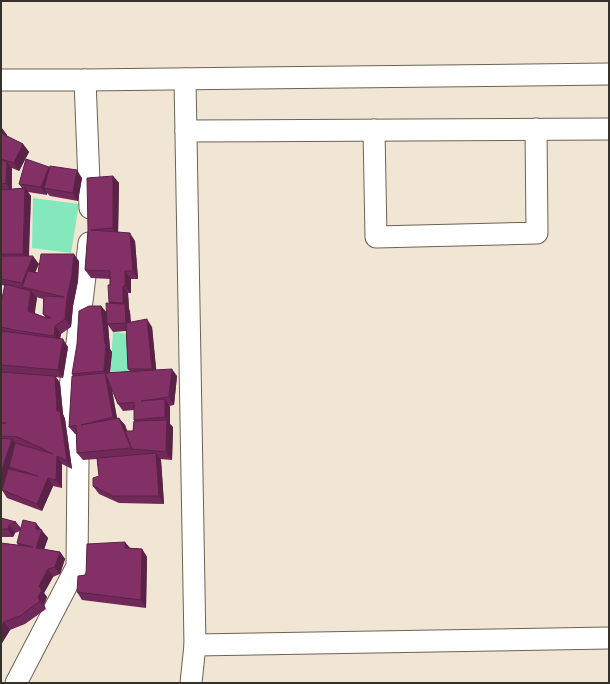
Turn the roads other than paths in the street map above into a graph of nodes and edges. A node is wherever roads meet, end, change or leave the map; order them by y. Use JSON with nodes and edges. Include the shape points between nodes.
{"nodes":[{"id":1,"x":609,"y":74,"type":"edge"},
{"id":2,"x":185,"y":79,"type":"junction"},
{"id":3,"x":1,"y":80,"type":"edge"},
{"id":4,"x":85,"y":80,"type":"junction"},
{"id":5,"x":536,"y":129,"type":"junction"},
{"id":6,"x":609,"y":129,"type":"edge"},
{"id":7,"x":374,"y":130,"type":"junction"},
{"id":8,"x":186,"y":131,"type":"junction"},
{"id":9,"x":609,"y":638,"type":"edge"},
{"id":10,"x":195,"y":645,"type":"junction"},
{"id":11,"x":16,"y":683,"type":"edge"},
{"id":12,"x":191,"y":683,"type":"edge"}],
"edges":[{"from":1,"to":2,"type":"street"},
{"from":2,"to":4,"type":"street"},
{"from":2,"to":8,"type":"street"},
{"from":3,"to":4,"type":"street"},
{"from":4,"to":11,"type":"street","via":[[91,225],[65,417],[78,459],[77,566]]},
{"from":5,"to":6,"type":"street"},
{"from":5,"to":7,"type":"street"},
{"from":5,"to":7,"type":"street","via":[[536,233],[376,237]]},
{"from":7,"to":8,"type":"street"},
{"from":8,"to":10,"type":"street"},
{"from":9,"to":10,"type":"street"},
{"from":10,"to":12,"type":"street"}]}
